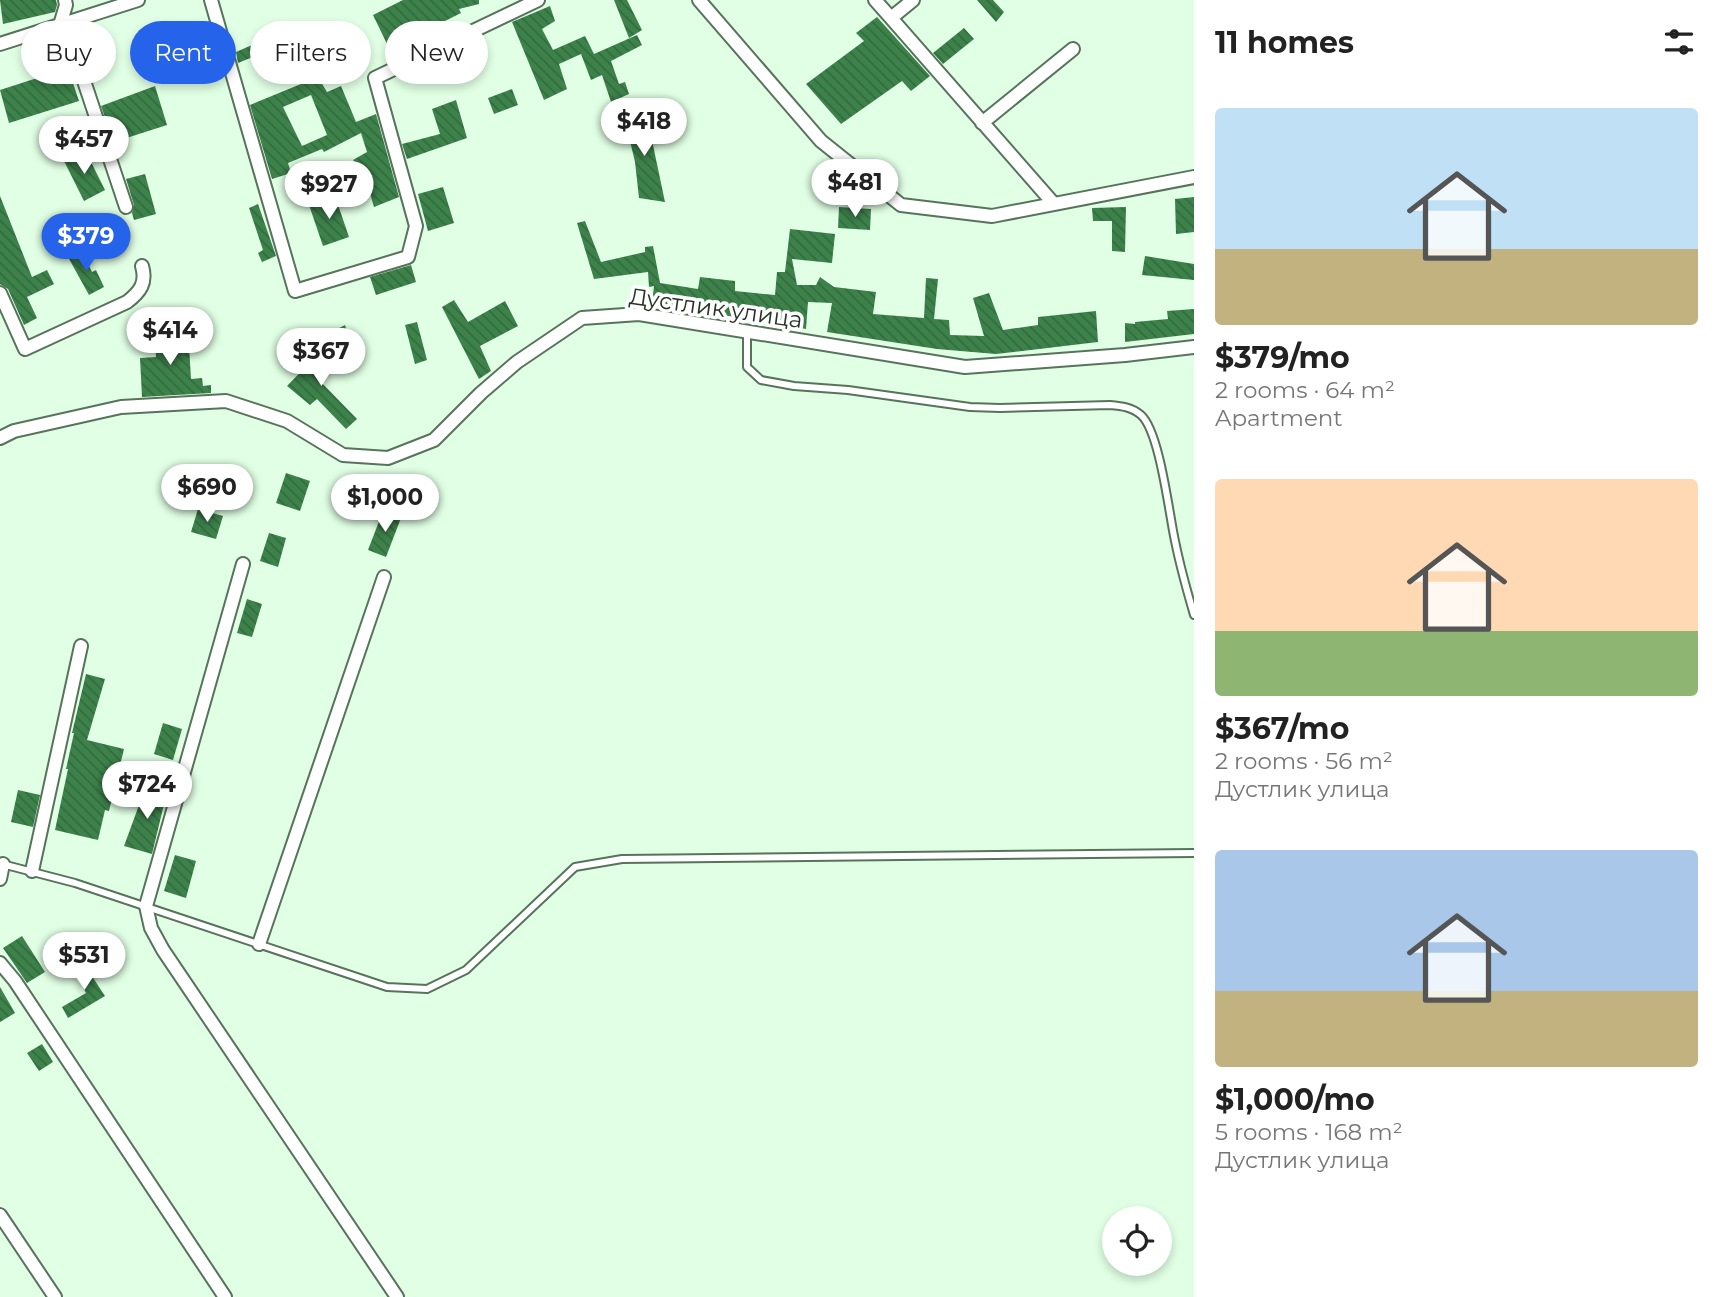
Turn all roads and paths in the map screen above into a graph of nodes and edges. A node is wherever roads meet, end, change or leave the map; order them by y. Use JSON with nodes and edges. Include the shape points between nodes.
{"nodes":[{"id":1,"x":65,"y":0,"type":"edge"},
{"id":2,"x":138,"y":0,"type":"edge"},
{"id":3,"x":211,"y":0,"type":"edge"},
{"id":4,"x":538,"y":0,"type":"edge"},
{"id":5,"x":699,"y":0,"type":"edge"},
{"id":6,"x":876,"y":0,"type":"edge"},
{"id":7,"x":913,"y":0,"type":"edge"},
{"id":8,"x":891,"y":19,"type":"junction"},
{"id":9,"x":61,"y":21,"type":"edge"},
{"id":10,"x":75,"y":21,"type":"edge"},
{"id":11,"x":21,"y":38,"type":"edge"},
{"id":12,"x":0,"y":44,"type":"edge"},
{"id":13,"x":1073,"y":49,"type":"dead end"},
{"id":14,"x":85,"y":84,"type":"edge"},
{"id":15,"x":982,"y":122,"type":"junction"},
{"id":16,"x":1194,"y":177,"type":"edge"},
{"id":17,"x":1054,"y":204,"type":"junction"},
{"id":18,"x":126,"y":207,"type":"dead end"},
{"id":19,"x":142,"y":267,"type":"dead end"},
{"id":20,"x":0,"y":293,"type":"edge"},
{"id":21,"x":747,"y":332,"type":"junction"},
{"id":22,"x":1194,"y":347,"type":"edge"},
{"id":23,"x":0,"y":438,"type":"edge"},
{"id":24,"x":243,"y":564,"type":"dead end"},
{"id":25,"x":384,"y":577,"type":"dead end"},
{"id":26,"x":1193,"y":603,"type":"edge"},
{"id":27,"x":1194,"y":615,"type":"edge"},
{"id":28,"x":81,"y":646,"type":"dead end"},
{"id":29,"x":1194,"y":853,"type":"edge"},
{"id":30,"x":1,"y":863,"type":"edge"},
{"id":31,"x":32,"y":871,"type":"junction"},
{"id":32,"x":0,"y":879,"type":"edge"},
{"id":33,"x":146,"y":906,"type":"junction"},
{"id":34,"x":259,"y":944,"type":"junction"},
{"id":35,"x":0,"y":963,"type":"edge"},
{"id":36,"x":0,"y":1215,"type":"edge"},
{"id":37,"x":55,"y":1297,"type":"edge"},
{"id":38,"x":225,"y":1297,"type":"edge"},
{"id":39,"x":397,"y":1297,"type":"edge"}],
"edges":[{"from":1,"to":9,"type":"street"},
{"from":2,"to":10,"type":"street"},
{"from":3,"to":4,"type":"street","via":[[295,291],[408,257],[416,226],[375,78]]},
{"from":5,"to":17,"type":"street","via":[[821,141],[901,205],[992,216]]},
{"from":6,"to":8,"type":"street"},
{"from":7,"to":8,"type":"street"},
{"from":8,"to":15,"type":"street"},
{"from":11,"to":12,"type":"street"},
{"from":13,"to":15,"type":"street"},
{"from":14,"to":18,"type":"street"},
{"from":15,"to":17,"type":"street"},
{"from":16,"to":17,"type":"street"},
{"from":19,"to":20,"type":"street","via":[[145,277],[139,293],[127,302],[25,349]]},
{"from":21,"to":22,"type":"street","name":"Дустлик улица","via":[[965,368]]},
{"from":21,"to":23,"type":"street","name":"Дустлик улица","via":[[639,314],[582,318],[517,362],[434,440],[388,458],[343,455],[287,421],[226,401],[121,407]]},
{"from":21,"to":26,"type":"lane","via":[[747,367],[761,380],[970,407],[1110,405],[1128,407],[1143,416],[1155,443],[1174,540]]},
{"from":24,"to":33,"type":"street"},
{"from":25,"to":34,"type":"street"},
{"from":26,"to":27,"type":"lane"},
{"from":28,"to":31,"type":"street"},
{"from":29,"to":34,"type":"lane","via":[[622,859],[575,867],[466,970],[427,989],[387,987]]},
{"from":30,"to":31,"type":"lane"},
{"from":30,"to":32,"type":"street"},
{"from":31,"to":33,"type":"lane"},
{"from":33,"to":34,"type":"lane"},
{"from":33,"to":39,"type":"street","via":[[163,950]]},
{"from":35,"to":38,"type":"street"},
{"from":36,"to":37,"type":"street"}]}
